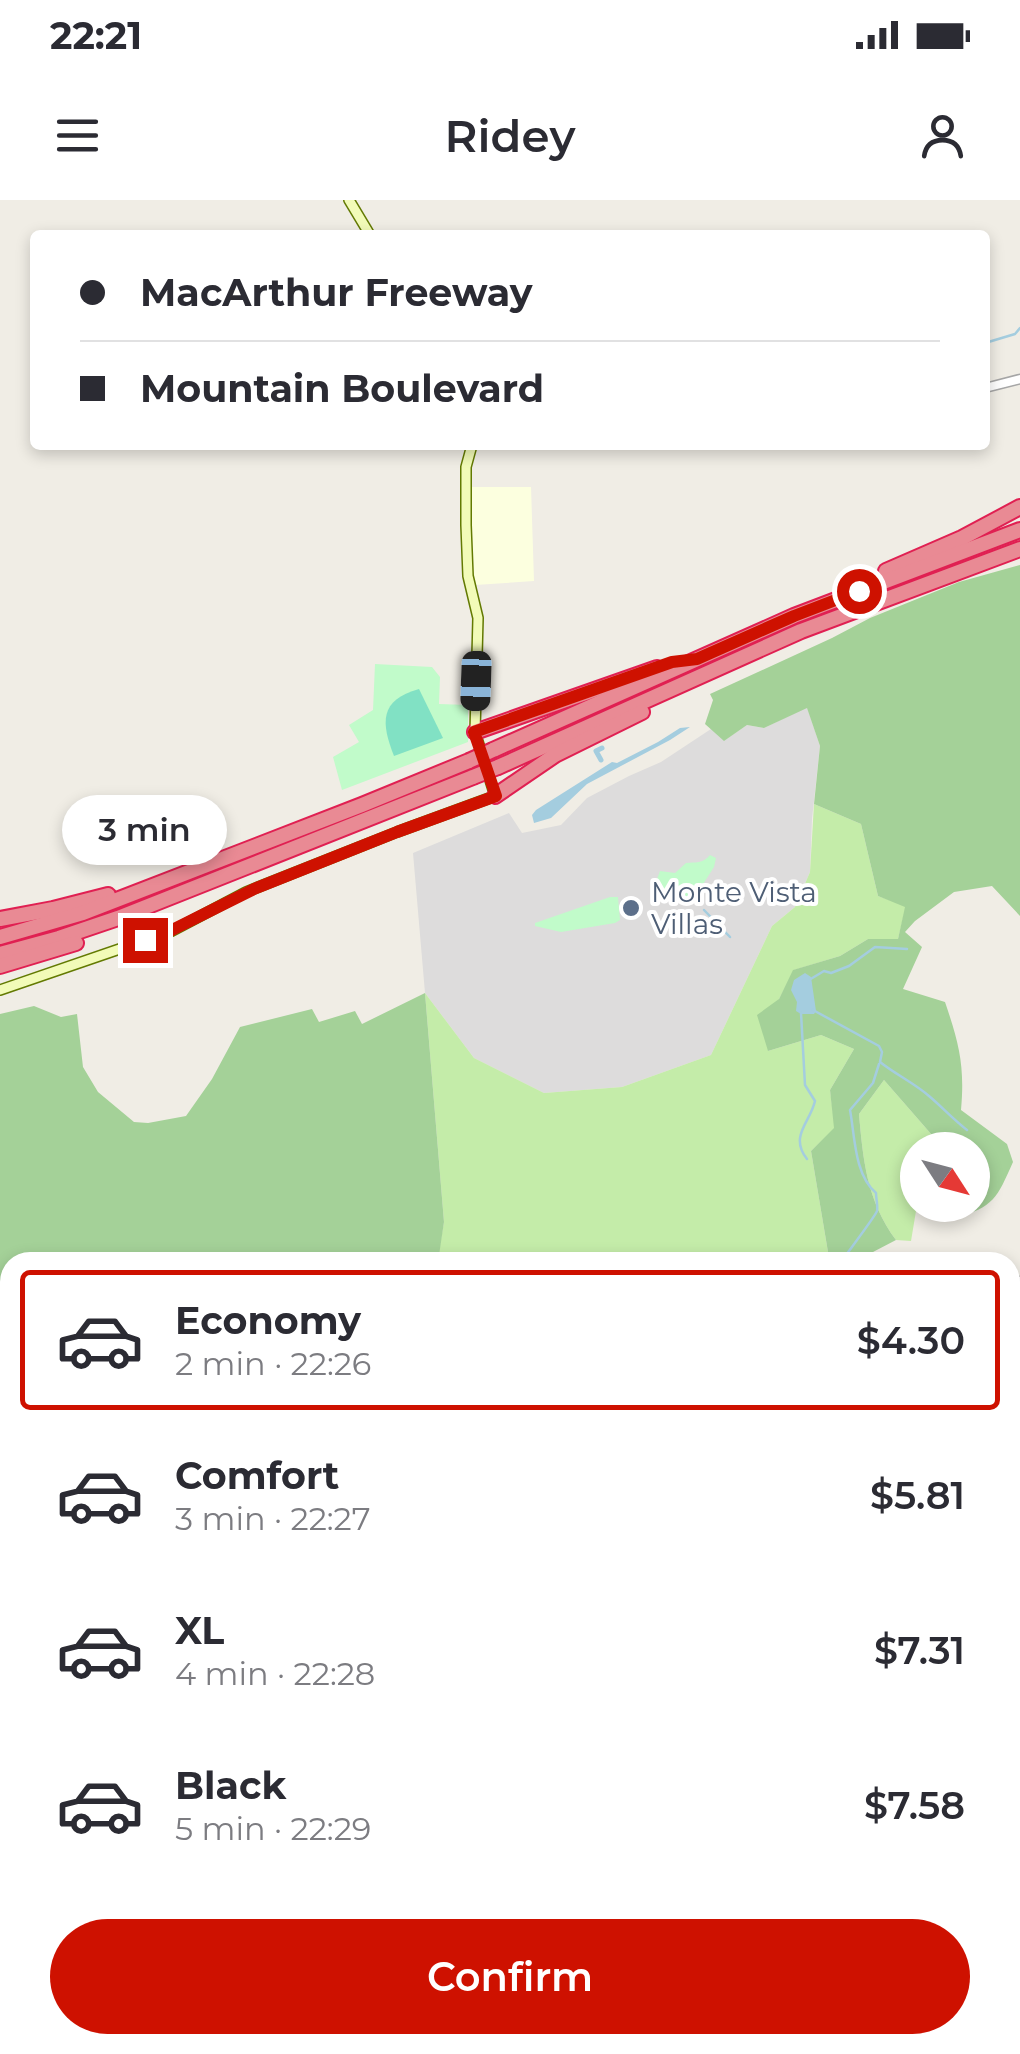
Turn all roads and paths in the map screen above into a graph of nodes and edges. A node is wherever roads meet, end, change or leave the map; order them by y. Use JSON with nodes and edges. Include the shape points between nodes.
{"nodes":[{"id":1,"x":349,"y":200,"type":"edge"},
{"id":2,"x":367,"y":230,"type":"edge"},
{"id":3,"x":1020,"y":379,"type":"edge"},
{"id":4,"x":990,"y":387,"type":"edge"},
{"id":5,"x":471,"y":450,"type":"edge"},
{"id":6,"x":1020,"y":507,"type":"edge"},
{"id":7,"x":1020,"y":530,"type":"edge"},
{"id":8,"x":1020,"y":549,"type":"edge"},
{"id":9,"x":1020,"y":559,"type":"edge"},
{"id":10,"x":942,"y":579,"type":"junction"},
{"id":11,"x":794,"y":616,"type":"junction"},
{"id":12,"x":766,"y":646,"type":"junction"},
{"id":13,"x":697,"y":659,"type":"junction"},
{"id":14,"x":474,"y":732,"type":"junction"},
{"id":15,"x":496,"y":796,"type":"junction"},
{"id":16,"x":139,"y":892,"type":"junction"},
{"id":17,"x":145,"y":908,"type":"junction"},
{"id":18,"x":0,"y":920,"type":"edge"},
{"id":19,"x":0,"y":937,"type":"edge"},
{"id":20,"x":0,"y":954,"type":"edge"},
{"id":21,"x":0,"y":966,"type":"edge"},
{"id":22,"x":0,"y":990,"type":"edge"}],
"edges":[{"from":1,"to":2,"type":"main road"},
{"from":3,"to":4,"type":"street"},
{"from":5,"to":14,"type":"main road","via":[[466,529],[478,618]]},
{"from":6,"to":11,"type":"highway"},
{"from":7,"to":11,"type":"highway"},
{"from":8,"to":10,"type":"highway"},
{"from":9,"to":10,"type":"highway"},
{"from":10,"to":12,"type":"highway"},
{"from":11,"to":13,"type":"highway"},
{"from":12,"to":15,"type":"highway","via":[[568,748]]},
{"from":12,"to":17,"type":"highway","bridge":true,"via":[[474,777]]},
{"from":13,"to":14,"type":"highway"},
{"from":13,"to":16,"type":"highway","bridge":true,"via":[[362,806]]},
{"from":14,"to":15,"type":"main road"},
{"from":15,"to":22,"type":"main road","via":[[254,889],[172,930]]},
{"from":16,"to":18,"type":"highway"},
{"from":16,"to":19,"type":"highway"},
{"from":17,"to":20,"type":"highway"},
{"from":17,"to":21,"type":"highway","via":[[97,934]]}]}
